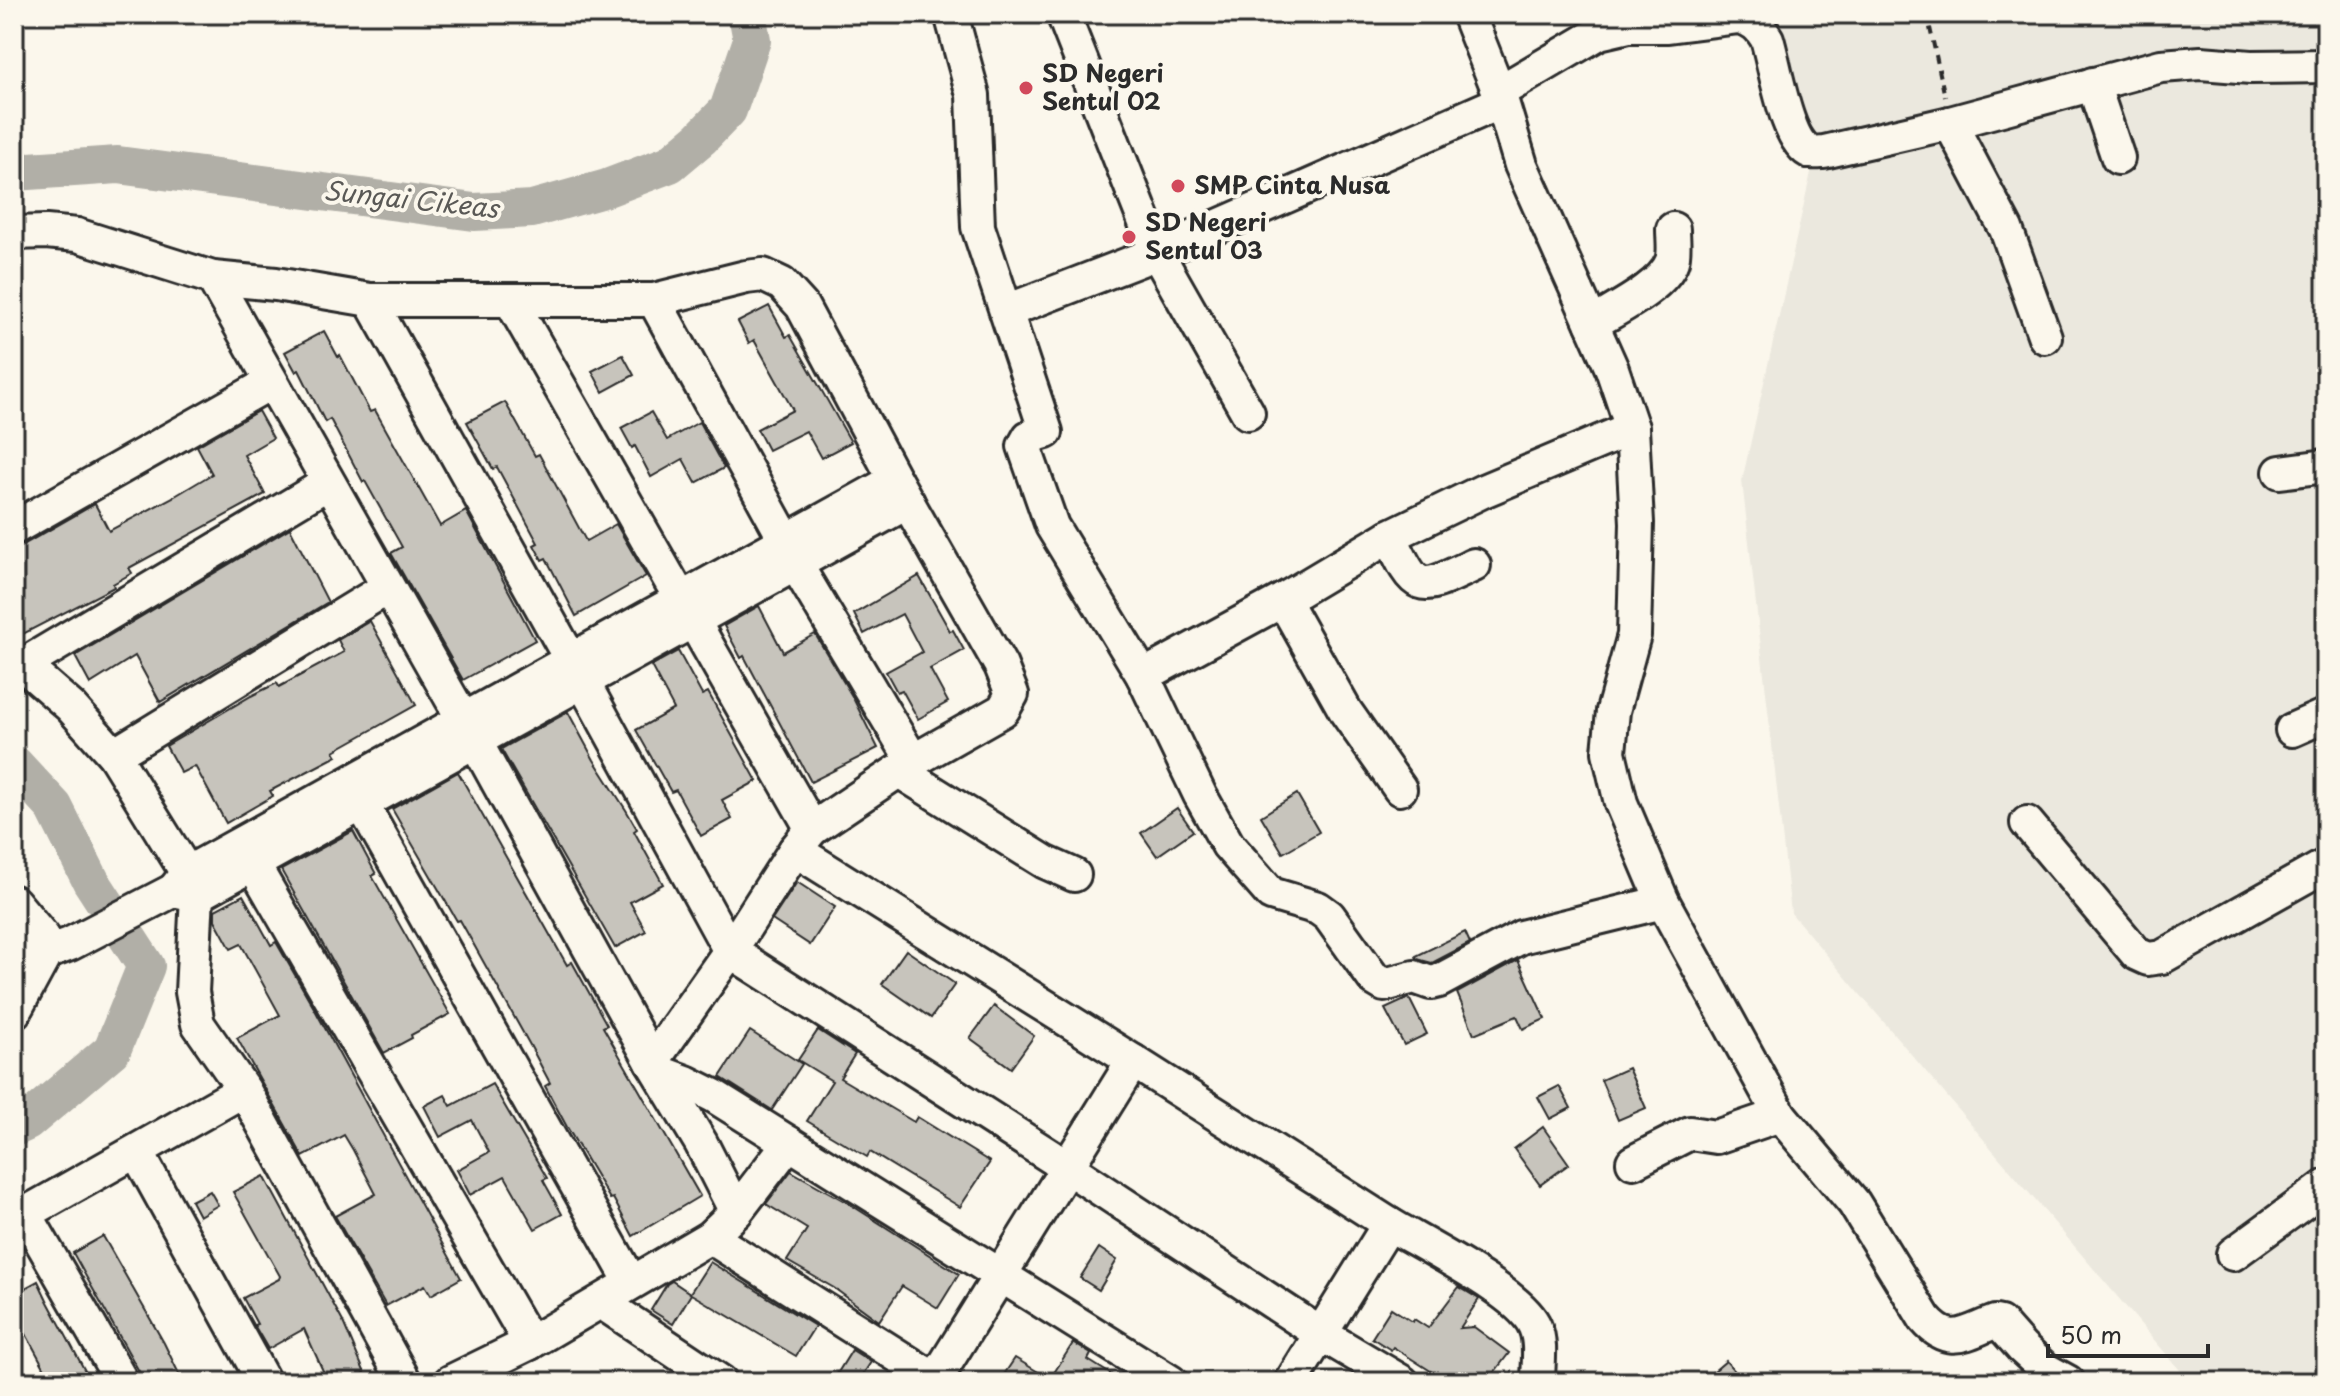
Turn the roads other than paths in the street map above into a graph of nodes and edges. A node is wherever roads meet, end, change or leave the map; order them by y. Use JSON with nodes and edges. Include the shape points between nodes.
{"nodes":[{"id":1,"x":951,"y":14,"type":"edge"},
{"id":2,"x":1063,"y":14,"type":"edge"},
{"id":3,"x":1468,"y":14,"type":"edge"},
{"id":4,"x":2326,"y":66,"type":"edge"},
{"id":5,"x":2093,"y":84,"type":"junction"},
{"id":6,"x":1500,"y":97,"type":"junction"},
{"id":7,"x":1950,"y":123,"type":"junction"},
{"id":8,"x":2118,"y":158,"type":"dead end"},
{"id":9,"x":1673,"y":229,"type":"dead end"},
{"id":10,"x":14,"y":233,"type":"edge"},
{"id":11,"x":1157,"y":253,"type":"junction"},
{"id":12,"x":213,"y":278,"type":"junction"},
{"id":13,"x":370,"y":300,"type":"junction"},
{"id":14,"x":654,"y":300,"type":"junction"},
{"id":15,"x":511,"y":301,"type":"junction"},
{"id":16,"x":1007,"y":311,"type":"junction"},
{"id":17,"x":1592,"y":324,"type":"junction"},
{"id":18,"x":2045,"y":337,"type":"dead end"},
{"id":19,"x":270,"y":383,"type":"junction"},
{"id":20,"x":1248,"y":413,"type":"dead end"},
{"id":21,"x":1632,"y":428,"type":"junction"},
{"id":22,"x":2326,"y":466,"type":"edge"},
{"id":23,"x":2280,"y":472,"type":"dead end"},
{"id":24,"x":328,"y":483,"type":"junction"},
{"id":25,"x":902,"y":491,"type":"junction"},
{"id":26,"x":14,"y":528,"type":"edge"},
{"id":27,"x":1390,"y":536,"type":"junction"},
{"id":28,"x":791,"y":552,"type":"junction"},
{"id":29,"x":1474,"y":565,"type":"dead end"},
{"id":30,"x":387,"y":588,"type":"junction"},
{"id":31,"x":1283,"y":600,"type":"junction"},
{"id":32,"x":687,"y":610,"type":"junction"},
{"id":33,"x":18,"y":663,"type":"edge"},
{"id":34,"x":577,"y":671,"type":"junction"},
{"id":35,"x":1143,"y":676,"type":"junction"},
{"id":36,"x":2326,"y":715,"type":"edge"},
{"id":37,"x":469,"y":730,"type":"junction"},
{"id":38,"x":2292,"y":730,"type":"dead end"},
{"id":39,"x":114,"y":755,"type":"junction"},
{"id":40,"x":906,"y":766,"type":"junction"},
{"id":41,"x":1400,"y":789,"type":"dead end"},
{"id":42,"x":362,"y":804,"type":"junction"},
{"id":43,"x":2027,"y":823,"type":"dead end"},
{"id":44,"x":803,"y":840,"type":"junction"},
{"id":45,"x":253,"y":864,"type":"junction"},
{"id":46,"x":2326,"y":865,"type":"edge"},
{"id":47,"x":1074,"y":875,"type":"dead end"},
{"id":48,"x":186,"y":886,"type":"junction"},
{"id":49,"x":14,"y":902,"type":"edge"},
{"id":50,"x":1663,"y":902,"type":"junction"},
{"id":51,"x":43,"y":945,"type":"edge"},
{"id":52,"x":730,"y":951,"type":"junction"},
{"id":53,"x":14,"y":1012,"type":"edge"},
{"id":54,"x":1133,"y":1061,"type":"junction"},
{"id":55,"x":656,"y":1067,"type":"junction"},
{"id":56,"x":244,"y":1090,"type":"junction"},
{"id":57,"x":1780,"y":1115,"type":"junction"},
{"id":58,"x":789,"y":1143,"type":"junction"},
{"id":59,"x":137,"y":1152,"type":"junction"},
{"id":60,"x":1633,"y":1162,"type":"dead end"},
{"id":61,"x":1067,"y":1167,"type":"junction"},
{"id":62,"x":2326,"y":1186,"type":"edge"},
{"id":63,"x":736,"y":1212,"type":"junction"},
{"id":64,"x":20,"y":1217,"type":"edge"},
{"id":65,"x":1389,"y":1224,"type":"junction"},
{"id":66,"x":710,"y":1237,"type":"junction"},
{"id":67,"x":2233,"y":1254,"type":"dead end"},
{"id":68,"x":1000,"y":1276,"type":"junction"},
{"id":69,"x":631,"y":1282,"type":"junction"},
{"id":70,"x":601,"y":1302,"type":"junction"},
{"id":71,"x":1321,"y":1334,"type":"junction"},
{"id":72,"x":530,"y":1343,"type":"junction"},
{"id":73,"x":936,"y":1381,"type":"edge"},
{"id":74,"x":122,"y":1382,"type":"edge"},
{"id":75,"x":264,"y":1382,"type":"edge"},
{"id":76,"x":405,"y":1382,"type":"edge"},
{"id":77,"x":450,"y":1382,"type":"edge"},
{"id":78,"x":721,"y":1382,"type":"edge"},
{"id":79,"x":1171,"y":1382,"type":"edge"},
{"id":80,"x":1291,"y":1382,"type":"edge"},
{"id":81,"x":1402,"y":1382,"type":"edge"},
{"id":82,"x":1538,"y":1382,"type":"edge"},
{"id":83,"x":2068,"y":1382,"type":"edge"}],
"edges":[{"from":1,"to":16,"type":"street","via":[[973,95],[978,227]]},
{"from":2,"to":11,"type":"street"},
{"from":3,"to":6,"type":"street"},
{"from":4,"to":5,"type":"street","via":[[2161,66]]},
{"from":5,"to":7,"type":"street"},
{"from":5,"to":8,"type":"street"},
{"from":6,"to":7,"type":"street","via":[[1599,33],[1739,17],[1749,19],[1767,39],[1791,132],[1812,152]]},
{"from":6,"to":11,"type":"street"},
{"from":6,"to":17,"type":"street","via":[[1521,165]]},
{"from":7,"to":18,"type":"street","via":[[2006,229]]},
{"from":9,"to":17,"type":"street","via":[[1672,261],[1664,274]]},
{"from":10,"to":12,"type":"street","via":[[77,235]]},
{"from":11,"to":16,"type":"street"},
{"from":11,"to":20,"type":"street"},
{"from":12,"to":13,"type":"street"},
{"from":12,"to":19,"type":"street"},
{"from":13,"to":15,"type":"street"},
{"from":13,"to":34,"type":"street"},
{"from":14,"to":15,"type":"street"},
{"from":14,"to":25,"type":"street","via":[[746,277],[775,278],[802,306]]},
{"from":14,"to":28,"type":"street"},
{"from":15,"to":32,"type":"street"},
{"from":16,"to":35,"type":"street","via":[[1046,432],[1029,437],[1024,446],[1052,526]]},
{"from":17,"to":21,"type":"street"},
{"from":19,"to":24,"type":"street"},
{"from":19,"to":26,"type":"street"},
{"from":21,"to":27,"type":"street"},
{"from":21,"to":50,"type":"street","via":[[1637,523],[1634,635],[1613,711],[1609,752],[1621,803]]},
{"from":22,"to":23,"type":"street"},
{"from":24,"to":30,"type":"street"},
{"from":24,"to":33,"type":"street"},
{"from":25,"to":28,"type":"street"},
{"from":25,"to":40,"type":"street","via":[[1012,694],[1003,710]]},
{"from":27,"to":29,"type":"street","via":[[1402,562],[1423,584]]},
{"from":27,"to":31,"type":"street"},
{"from":28,"to":32,"type":"street"},
{"from":28,"to":40,"type":"street"},
{"from":30,"to":37,"type":"street"},
{"from":30,"to":39,"type":"street"},
{"from":31,"to":35,"type":"street"},
{"from":31,"to":41,"type":"street","via":[[1346,712]]},
{"from":32,"to":34,"type":"street"},
{"from":32,"to":44,"type":"street"},
{"from":33,"to":39,"type":"street","via":[[71,707]]},
{"from":34,"to":37,"type":"street"},
{"from":34,"to":52,"type":"street"},
{"from":35,"to":50,"type":"street","via":[[1228,845],[1271,894],[1329,916],[1374,979],[1384,985],[1414,977],[1439,981],[1521,937]]},
{"from":36,"to":38,"type":"street"},
{"from":37,"to":42,"type":"street"},
{"from":37,"to":48,"type":"street"},
{"from":37,"to":55,"type":"street"},
{"from":39,"to":48,"type":"street"},
{"from":40,"to":44,"type":"street"},
{"from":40,"to":47,"type":"street","via":[[1045,862]]},
{"from":42,"to":45,"type":"street"},
{"from":42,"to":69,"type":"street"},
{"from":43,"to":46,"type":"street","via":[[2137,954],[2148,959],[2162,957]]},
{"from":44,"to":52,"type":"street"},
{"from":44,"to":54,"type":"street"},
{"from":45,"to":48,"type":"street"},
{"from":45,"to":72,"type":"street"},
{"from":48,"to":51,"type":"street"},
{"from":48,"to":56,"type":"street","via":[[193,1007],[198,1024]]},
{"from":49,"to":51,"type":"street"},
{"from":50,"to":57,"type":"street"},
{"from":51,"to":53,"type":"street"},
{"from":52,"to":55,"type":"street"},
{"from":52,"to":61,"type":"street"},
{"from":54,"to":61,"type":"street"},
{"from":54,"to":65,"type":"street"},
{"from":55,"to":58,"type":"street"},
{"from":55,"to":63,"type":"street"},
{"from":56,"to":59,"type":"street"},
{"from":56,"to":76,"type":"street"},
{"from":57,"to":60,"type":"street","via":[[1716,1137],[1690,1133]]},
{"from":57,"to":83,"type":"street","via":[[1854,1203],[1932,1327],[1960,1337],[2000,1323],[2038,1363]]},
{"from":58,"to":63,"type":"street"},
{"from":58,"to":68,"type":"street"},
{"from":59,"to":64,"type":"street"},
{"from":59,"to":75,"type":"street"},
{"from":61,"to":68,"type":"street"},
{"from":61,"to":71,"type":"street"},
{"from":62,"to":67,"type":"street"},
{"from":63,"to":66,"type":"street"},
{"from":64,"to":74,"type":"street"},
{"from":65,"to":71,"type":"street"},
{"from":65,"to":82,"type":"street","via":[[1525,1311],[1539,1343]]},
{"from":66,"to":69,"type":"street"},
{"from":66,"to":73,"type":"street"},
{"from":68,"to":73,"type":"street"},
{"from":68,"to":79,"type":"street"},
{"from":69,"to":70,"type":"street"},
{"from":70,"to":72,"type":"street"},
{"from":70,"to":78,"type":"street"},
{"from":71,"to":80,"type":"street"},
{"from":71,"to":81,"type":"street"},
{"from":72,"to":77,"type":"street"}]}
